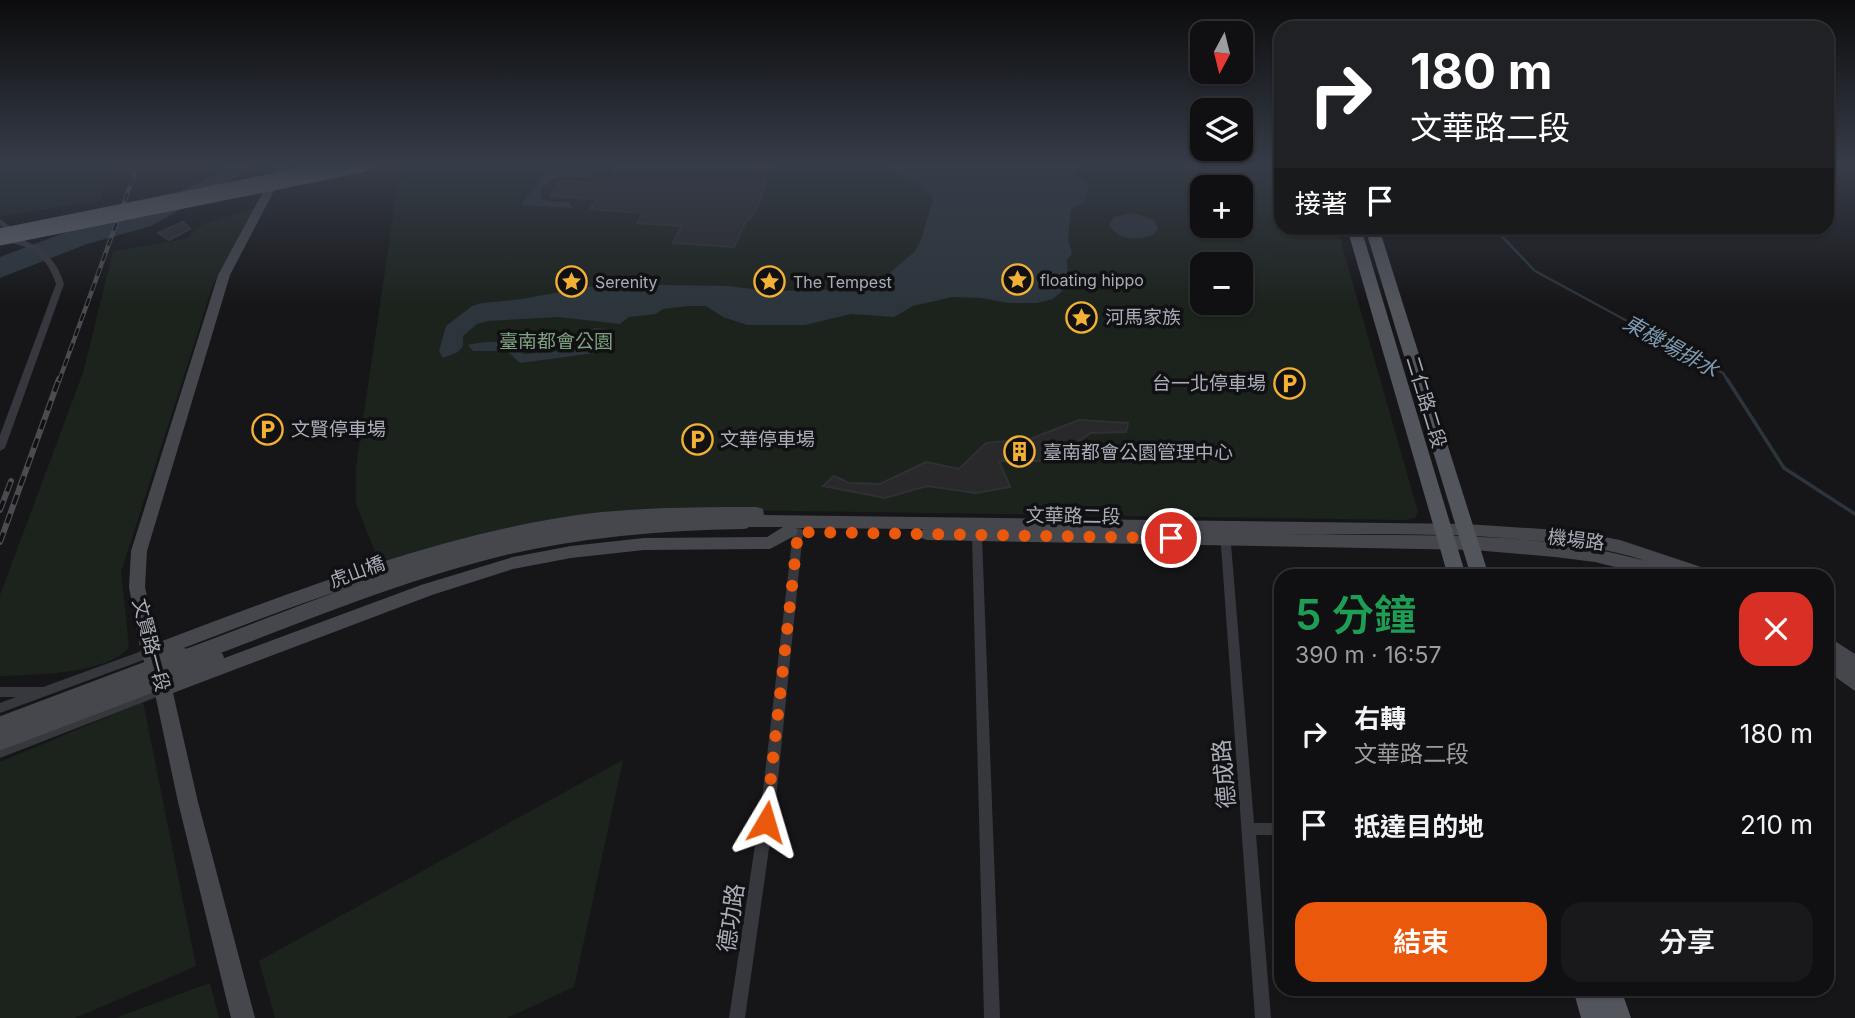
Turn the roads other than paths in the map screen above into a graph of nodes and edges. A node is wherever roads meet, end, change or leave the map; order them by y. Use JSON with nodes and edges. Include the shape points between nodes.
{"nodes":[{"id":1,"x":94,"y":212,"type":"edge"},
{"id":2,"x":133,"y":212,"type":"edge"},
{"id":3,"x":258,"y":212,"type":"edge"},
{"id":4,"x":0,"y":221,"type":"edge"},
{"id":5,"x":0,"y":230,"type":"edge"},
{"id":6,"x":1356,"y":235,"type":"edge"},
{"id":7,"x":1374,"y":235,"type":"edge"},
{"id":8,"x":0,"y":239,"type":"edge"},
{"id":9,"x":27,"y":245,"type":"junction"},
{"id":10,"x":0,"y":449,"type":"edge"},
{"id":11,"x":743,"y":527,"type":"junction"},
{"id":12,"x":793,"y":528,"type":"junction"},
{"id":13,"x":1225,"y":533,"type":"junction"},
{"id":14,"x":977,"y":536,"type":"junction"},
{"id":15,"x":1443,"y":537,"type":"junction"},
{"id":16,"x":1468,"y":538,"type":"junction"},
{"id":17,"x":1454,"y":569,"type":"edge"},
{"id":18,"x":1478,"y":569,"type":"edge"},
{"id":19,"x":1652,"y":569,"type":"edge"},
{"id":20,"x":1687,"y":569,"type":"edge"},
{"id":21,"x":1834,"y":648,"type":"edge"},
{"id":22,"x":150,"y":653,"type":"junction"},
{"id":23,"x":1855,"y":664,"type":"edge"},
{"id":24,"x":1834,"y":666,"type":"edge"},
{"id":25,"x":1855,"y":682,"type":"edge"},
{"id":26,"x":163,"y":689,"type":"junction"},
{"id":27,"x":48,"y":691,"type":"junction"},
{"id":28,"x":0,"y":692,"type":"edge"},
{"id":29,"x":133,"y":701,"type":"junction"},
{"id":30,"x":0,"y":708,"type":"edge"},
{"id":31,"x":0,"y":727,"type":"edge"},
{"id":32,"x":0,"y":740,"type":"edge"},
{"id":33,"x":0,"y":752,"type":"edge"},
{"id":34,"x":1250,"y":829,"type":"junction"},
{"id":35,"x":1274,"y":829,"type":"edge"},
{"id":36,"x":1587,"y":996,"type":"edge"},
{"id":37,"x":1611,"y":996,"type":"edge"},
{"id":38,"x":243,"y":1018,"type":"edge"},
{"id":39,"x":737,"y":1018,"type":"edge"},
{"id":40,"x":992,"y":1018,"type":"edge"},
{"id":41,"x":1263,"y":1018,"type":"edge"},
{"id":42,"x":1594,"y":1018,"type":"edge"},
{"id":43,"x":1618,"y":1018,"type":"edge"}],
"edges":[{"from":1,"to":5,"type":"highway"},
{"from":2,"to":8,"type":"highway","bridge":true},
{"from":3,"to":22,"type":"street","name":"文賢路一段","via":[[224,275],[139,551],[137,587]]},
{"from":4,"to":9,"type":"street"},
{"from":6,"to":15,"type":"main road","name":"二仁路二段"},
{"from":7,"to":16,"type":"main road","name":"二仁路二段"},
{"from":8,"to":9,"type":"street"},
{"from":9,"to":10,"type":"street","via":[[49,260],[60,284]]},
{"from":11,"to":12,"type":"street","name":"文華路二段"},
{"from":11,"to":31,"type":"street","name":"虎山橋","bridge":true,"via":[[701,521],[617,527],[467,557]]},
{"from":11,"to":32,"type":"street","name":"虎山橋","bridge":true,"via":[[616,537],[468,567]]},
{"from":12,"to":13,"type":"street","name":"文華路二段"},
{"from":12,"to":14,"type":"street","name":"文華路二段"},
{"from":12,"to":22,"type":"street","via":[[777,513],[651,513],[550,526],[371,572]]},
{"from":12,"to":26,"type":"street","via":[[770,543],[644,544],[513,563],[427,590]]},
{"from":12,"to":39,"type":"street","name":"德功路","via":[[769,799]]},
{"from":13,"to":14,"type":"street","name":"文華路二段"},
{"from":13,"to":15,"type":"street","name":"文華路二段"},
{"from":13,"to":34,"type":"street","name":"德成路"},
{"from":14,"to":40,"type":"street"},
{"from":15,"to":16,"type":"street","name":"機場路"},
{"from":15,"to":17,"type":"main road","name":"二仁路二段"},
{"from":16,"to":18,"type":"main road","name":"二仁路二段"},
{"from":16,"to":19,"type":"street","name":"機場路","via":[[1582,553]]},
{"from":16,"to":20,"type":"street","name":"機場路","via":[[1573,537],[1620,546]]},
{"from":21,"to":23,"type":"street"},
{"from":22,"to":26,"type":"street","name":"文賢路一段"},
{"from":22,"to":27,"type":"street"},
{"from":24,"to":25,"type":"street"},
{"from":26,"to":29,"type":"street"},
{"from":26,"to":38,"type":"street","name":"文賢路一段"},
{"from":27,"to":28,"type":"street"},
{"from":27,"to":29,"type":"street"},
{"from":27,"to":30,"type":"street"},
{"from":29,"to":33,"type":"street"},
{"from":34,"to":35,"type":"street"},
{"from":34,"to":41,"type":"street","name":"德成路"},
{"from":36,"to":42,"type":"main road"},
{"from":37,"to":43,"type":"main road"}]}
